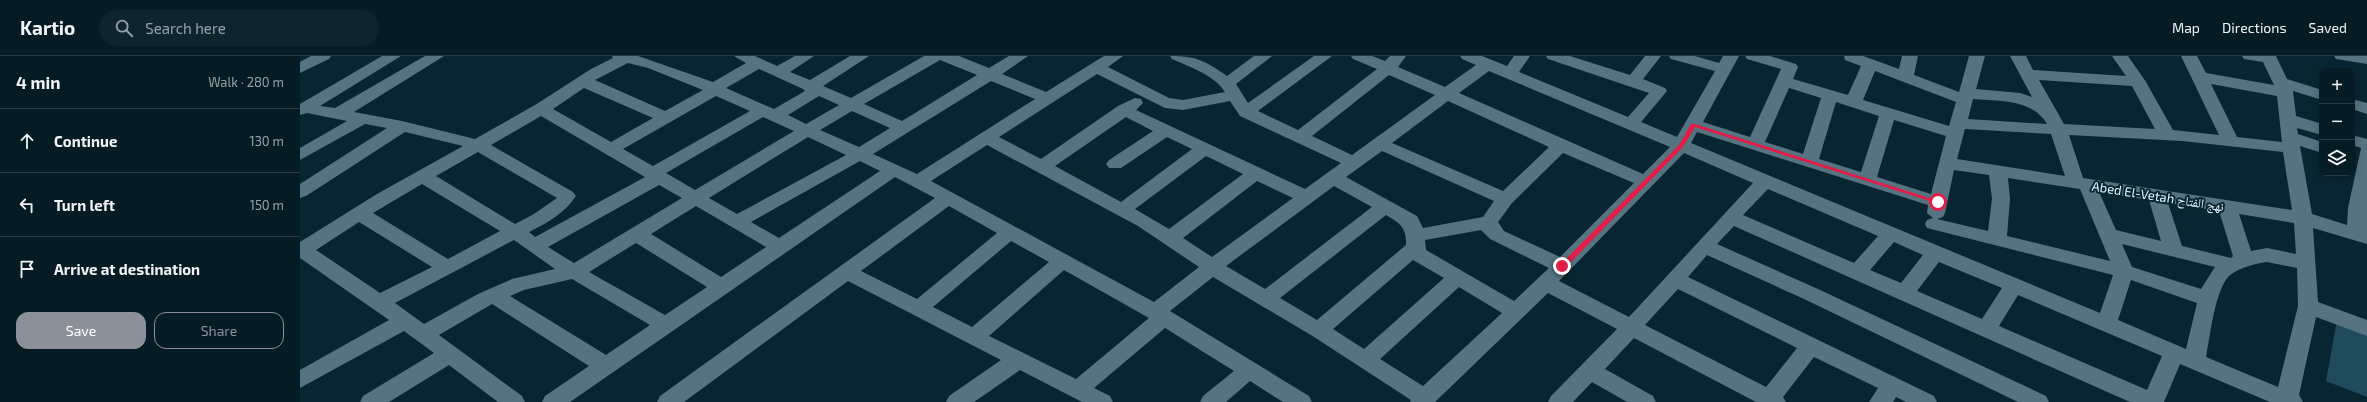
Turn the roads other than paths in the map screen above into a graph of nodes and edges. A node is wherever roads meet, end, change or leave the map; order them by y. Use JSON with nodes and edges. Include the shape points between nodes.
{"nodes":[{"id":1,"x":323,"y":56,"type":"edge"},
{"id":2,"x":393,"y":56,"type":"edge"},
{"id":3,"x":436,"y":56,"type":"edge"},
{"id":4,"x":625,"y":56,"type":"edge"},
{"id":5,"x":742,"y":56,"type":"edge"},
{"id":6,"x":806,"y":56,"type":"edge"},
{"id":7,"x":861,"y":56,"type":"edge"},
{"id":8,"x":935,"y":56,"type":"edge"},
{"id":9,"x":945,"y":56,"type":"edge"},
{"id":10,"x":1020,"y":56,"type":"edge"},
{"id":11,"x":1115,"y":56,"type":"edge"},
{"id":12,"x":1264,"y":56,"type":"edge"},
{"id":13,"x":1324,"y":56,"type":"edge"},
{"id":14,"x":1359,"y":56,"type":"edge"},
{"id":15,"x":1468,"y":56,"type":"edge"},
{"id":16,"x":1522,"y":56,"type":"edge"},
{"id":17,"x":1554,"y":56,"type":"edge"},
{"id":18,"x":1652,"y":56,"type":"edge"},
{"id":19,"x":1677,"y":56,"type":"edge"},
{"id":20,"x":1753,"y":56,"type":"edge"},
{"id":21,"x":1850,"y":56,"type":"edge"},
{"id":22,"x":1910,"y":56,"type":"edge"},
{"id":23,"x":1978,"y":56,"type":"edge"},
{"id":24,"x":2018,"y":56,"type":"edge"},
{"id":25,"x":2120,"y":56,"type":"edge"},
{"id":26,"x":2188,"y":56,"type":"edge"},
{"id":27,"x":2250,"y":56,"type":"edge"},
{"id":28,"x":2342,"y":56,"type":"edge"},
{"id":29,"x":2268,"y":57,"type":"edge"},
{"id":30,"x":1190,"y":58,"type":"edge"},
{"id":31,"x":2367,"y":59,"type":"edge"},
{"id":32,"x":1393,"y":62,"type":"edge"},
{"id":33,"x":1728,"y":62,"type":"edge"},
{"id":34,"x":758,"y":63,"type":"junction"},
{"id":35,"x":1488,"y":64,"type":"junction"},
{"id":36,"x":1870,"y":64,"type":"junction"},
{"id":37,"x":300,"y":68,"type":"edge"},
{"id":38,"x":1097,"y":68,"type":"junction"},
{"id":39,"x":778,"y":72,"type":"junction"},
{"id":40,"x":1510,"y":73,"type":"junction"},
{"id":41,"x":989,"y":74,"type":"junction"},
{"id":42,"x":2027,"y":74,"type":"junction"},
{"id":43,"x":1905,"y":77,"type":"junction"},
{"id":44,"x":2199,"y":77,"type":"junction"},
{"id":45,"x":1631,"y":80,"type":"junction"},
{"id":46,"x":583,"y":81,"type":"junction"},
{"id":47,"x":1784,"y":81,"type":"junction"},
{"id":48,"x":2138,"y":82,"type":"junction"},
{"id":49,"x":2283,"y":87,"type":"junction"},
{"id":50,"x":814,"y":88,"type":"junction"},
{"id":51,"x":714,"y":89,"type":"junction"},
{"id":52,"x":1231,"y":89,"type":"junction"},
{"id":53,"x":1448,"y":94,"type":"junction"},
{"id":54,"x":2319,"y":94,"type":"edge"},
{"id":55,"x":1148,"y":95,"type":"junction"},
{"id":56,"x":1830,"y":96,"type":"junction"},
{"id":57,"x":1966,"y":97,"type":"junction"},
{"id":58,"x":1048,"y":99,"type":"junction"},
{"id":59,"x":1853,"y":103,"type":"junction"},
{"id":60,"x":852,"y":105,"type":"junction"},
{"id":61,"x":1184,"y":105,"type":"junction"},
{"id":62,"x":2355,"y":105,"type":"edge"},
{"id":63,"x":303,"y":109,"type":"edge"},
{"id":64,"x":541,"y":109,"type":"junction"},
{"id":65,"x":2367,"y":109,"type":"edge"},
{"id":66,"x":1124,"y":110,"type":"junction"},
{"id":67,"x":2047,"y":110,"type":"junction"},
{"id":68,"x":1246,"y":112,"type":"junction"},
{"id":69,"x":769,"y":113,"type":"junction"},
{"id":70,"x":338,"y":114,"type":"junction"},
{"id":71,"x":1888,"y":114,"type":"junction"},
{"id":72,"x":362,"y":118,"type":"junction"},
{"id":73,"x":666,"y":118,"type":"junction"},
{"id":74,"x":1631,"y":124,"type":"junction"},
{"id":75,"x":1693,"y":125,"type":"junction"},
{"id":76,"x":402,"y":126,"type":"junction"},
{"id":77,"x":902,"y":127,"type":"junction"},
{"id":78,"x":1162,"y":128,"type":"junction"},
{"id":79,"x":2058,"y":128,"type":"junction"},
{"id":80,"x":1958,"y":129,"type":"junction"},
{"id":81,"x":808,"y":130,"type":"junction"},
{"id":82,"x":2319,"y":130,"type":"edge"},
{"id":83,"x":2167,"y":135,"type":"junction"},
{"id":84,"x":2289,"y":135,"type":"junction"},
{"id":85,"x":1300,"y":137,"type":"junction"},
{"id":86,"x":988,"y":138,"type":"junction"},
{"id":87,"x":2231,"y":141,"type":"junction"},
{"id":88,"x":1381,"y":144,"type":"junction"},
{"id":89,"x":1755,"y":144,"type":"junction"},
{"id":90,"x":2355,"y":144,"type":"edge"},
{"id":91,"x":479,"y":145,"type":"junction"},
{"id":92,"x":1560,"y":146,"type":"junction"},
{"id":93,"x":1681,"y":146,"type":"junction"},
{"id":94,"x":2319,"y":147,"type":"edge"},
{"id":95,"x":611,"y":149,"type":"junction"},
{"id":96,"x":1204,"y":149,"type":"junction"},
{"id":97,"x":860,"y":154,"type":"junction"},
{"id":98,"x":2363,"y":154,"type":"edge"},
{"id":99,"x":300,"y":155,"type":"edge"},
{"id":100,"x":1809,"y":161,"type":"junction"},
{"id":101,"x":1355,"y":163,"type":"junction"},
{"id":102,"x":1947,"y":163,"type":"junction"},
{"id":103,"x":1115,"y":164,"type":"dead end"},
{"id":104,"x":1042,"y":167,"type":"junction"},
{"id":105,"x":893,"y":170,"type":"junction"},
{"id":106,"x":1998,"y":171,"type":"junction"},
{"id":107,"x":1256,"y":173,"type":"junction"},
{"id":108,"x":656,"y":175,"type":"junction"},
{"id":109,"x":422,"y":176,"type":"junction"},
{"id":110,"x":1333,"y":178,"type":"junction"},
{"id":111,"x":1766,"y":180,"type":"junction"},
{"id":112,"x":1867,"y":180,"type":"junction"},
{"id":113,"x":918,"y":181,"type":"junction"},
{"id":114,"x":1647,"y":182,"type":"junction"},
{"id":115,"x":2081,"y":184,"type":"junction"},
{"id":116,"x":300,"y":192,"type":"edge"},
{"id":117,"x":2157,"y":196,"type":"junction"},
{"id":118,"x":1306,"y":197,"type":"junction"},
{"id":119,"x":948,"y":198,"type":"junction"},
{"id":120,"x":695,"y":199,"type":"junction"},
{"id":121,"x":1505,"y":199,"type":"junction"},
{"id":122,"x":1938,"y":202,"type":"junction"},
{"id":123,"x":1386,"y":206,"type":"junction"},
{"id":124,"x":2227,"y":207,"type":"junction"},
{"id":125,"x":1122,"y":210,"type":"junction"},
{"id":126,"x":360,"y":214,"type":"junction"},
{"id":127,"x":1730,"y":216,"type":"junction"},
{"id":128,"x":2303,"y":218,"type":"junction"},
{"id":129,"x":736,"y":222,"type":"junction"},
{"id":130,"x":1489,"y":222,"type":"junction"},
{"id":131,"x":1934,"y":224,"type":"junction"},
{"id":132,"x":515,"y":232,"type":"junction"},
{"id":133,"x":1010,"y":232,"type":"junction"},
{"id":134,"x":1891,"y":232,"type":"junction"},
{"id":135,"x":2108,"y":234,"type":"junction"},
{"id":136,"x":638,"y":235,"type":"junction"},
{"id":137,"x":2362,"y":236,"type":"edge"},
{"id":138,"x":1170,"y":238,"type":"junction"},
{"id":139,"x":1998,"y":240,"type":"junction"},
{"id":140,"x":1416,"y":241,"type":"junction"},
{"id":141,"x":534,"y":246,"type":"junction"},
{"id":142,"x":780,"y":247,"type":"junction"},
{"id":143,"x":1706,"y":247,"type":"junction"},
{"id":144,"x":1930,"y":249,"type":"junction"},
{"id":145,"x":301,"y":250,"type":"edge"},
{"id":146,"x":2174,"y":250,"type":"junction"},
{"id":147,"x":1062,"y":261,"type":"junction"},
{"id":148,"x":2239,"y":262,"type":"junction"},
{"id":149,"x":2307,"y":263,"type":"junction"},
{"id":150,"x":1562,"y":266,"type":"junction"},
{"id":151,"x":447,"y":267,"type":"junction"},
{"id":152,"x":1212,"y":267,"type":"junction"},
{"id":153,"x":1858,"y":271,"type":"junction"},
{"id":154,"x":2124,"y":271,"type":"junction"},
{"id":155,"x":574,"y":272,"type":"junction"},
{"id":156,"x":846,"y":272,"type":"junction"},
{"id":157,"x":1458,"y":277,"type":"junction"},
{"id":158,"x":1676,"y":280,"type":"junction"},
{"id":159,"x":1546,"y":283,"type":"junction"},
{"id":160,"x":2014,"y":285,"type":"junction"},
{"id":161,"x":722,"y":287,"type":"junction"},
{"id":162,"x":1905,"y":292,"type":"junction"},
{"id":163,"x":494,"y":296,"type":"junction"},
{"id":164,"x":1266,"y":299,"type":"junction"},
{"id":165,"x":2208,"y":299,"type":"junction"},
{"id":166,"x":379,"y":303,"type":"junction"},
{"id":167,"x":2308,"y":306,"type":"junction"},
{"id":168,"x":918,"y":309,"type":"junction"},
{"id":169,"x":1516,"y":312,"type":"junction"},
{"id":170,"x":1159,"y":315,"type":"junction"},
{"id":171,"x":404,"y":321,"type":"junction"},
{"id":172,"x":2106,"y":324,"type":"junction"},
{"id":173,"x":667,"y":326,"type":"junction"},
{"id":174,"x":1633,"y":327,"type":"junction"},
{"id":175,"x":1987,"y":328,"type":"junction"},
{"id":176,"x":2367,"y":328,"type":"edge"},
{"id":177,"x":1318,"y":330,"type":"junction"},
{"id":178,"x":423,"y":334,"type":"junction"},
{"id":179,"x":973,"y":338,"type":"junction"},
{"id":180,"x":1811,"y":345,"type":"junction"},
{"id":181,"x":2174,"y":352,"type":"junction"},
{"id":182,"x":450,"y":354,"type":"junction"},
{"id":183,"x":1018,"y":360,"type":"junction"},
{"id":184,"x":1365,"y":360,"type":"junction"},
{"id":185,"x":2194,"y":361,"type":"junction"},
{"id":186,"x":606,"y":366,"type":"junction"},
{"id":187,"x":1249,"y":370,"type":"junction"},
{"id":188,"x":1590,"y":371,"type":"junction"},
{"id":189,"x":300,"y":380,"type":"edge"},
{"id":190,"x":1887,"y":394,"type":"edge"},
{"id":191,"x":1086,"y":397,"type":"edge"},
{"id":192,"x":1423,"y":400,"type":"edge"},
{"id":193,"x":1772,"y":401,"type":"edge"},
{"id":194,"x":2288,"y":401,"type":"edge"},
{"id":195,"x":372,"y":402,"type":"edge"},
{"id":196,"x":514,"y":402,"type":"edge"},
{"id":197,"x":553,"y":402,"type":"edge"},
{"id":198,"x":668,"y":402,"type":"edge"},
{"id":199,"x":957,"y":402,"type":"edge"},
{"id":200,"x":1211,"y":402,"type":"edge"},
{"id":201,"x":1301,"y":402,"type":"edge"},
{"id":202,"x":1559,"y":402,"type":"edge"},
{"id":203,"x":1645,"y":402,"type":"edge"},
{"id":204,"x":1926,"y":402,"type":"edge"},
{"id":205,"x":2038,"y":402,"type":"edge"},
{"id":206,"x":2152,"y":402,"type":"edge"}],
"edges":[{"from":1,"to":37,"type":"street"},
{"from":2,"to":63,"type":"street"},
{"from":3,"to":70,"type":"street"},
{"from":4,"to":46,"type":"street"},
{"from":4,"to":51,"type":"street","via":[[674,72]]},
{"from":5,"to":34,"type":"street"},
{"from":6,"to":39,"type":"street"},
{"from":7,"to":50,"type":"street"},
{"from":8,"to":60,"type":"street"},
{"from":9,"to":41,"type":"street"},
{"from":10,"to":41,"type":"street"},
{"from":11,"to":38,"type":"street"},
{"from":12,"to":52,"type":"street"},
{"from":13,"to":68,"type":"street"},
{"from":14,"to":32,"type":"street"},
{"from":15,"to":35,"type":"street"},
{"from":16,"to":40,"type":"street"},
{"from":17,"to":45,"type":"street"},
{"from":18,"to":45,"type":"street","via":[[1636,78]]},
{"from":19,"to":33,"type":"street"},
{"from":20,"to":47,"type":"street","via":[[1790,66]]},
{"from":21,"to":36,"type":"street"},
{"from":22,"to":43,"type":"street"},
{"from":23,"to":57,"type":"street"},
{"from":24,"to":42,"type":"street"},
{"from":25,"to":48,"type":"street"},
{"from":26,"to":44,"type":"street"},
{"from":27,"to":29,"type":"street"},
{"from":28,"to":31,"type":"street"},
{"from":29,"to":49,"type":"street"},
{"from":30,"to":52,"type":"street"},
{"from":32,"to":53,"type":"street"},
{"from":32,"to":85,"type":"street"},
{"from":33,"to":75,"type":"street"},
{"from":34,"to":39,"type":"street"},
{"from":34,"to":51,"type":"street"},
{"from":35,"to":40,"type":"street"},
{"from":35,"to":53,"type":"street"},
{"from":36,"to":43,"type":"street"},
{"from":36,"to":59,"type":"street"},
{"from":38,"to":55,"type":"street","via":[[1147,92]]},
{"from":38,"to":58,"type":"street"},
{"from":39,"to":50,"type":"street"},
{"from":40,"to":74,"type":"street"},
{"from":41,"to":58,"type":"street"},
{"from":41,"to":77,"type":"street"},
{"from":42,"to":48,"type":"street"},
{"from":42,"to":67,"type":"street"},
{"from":43,"to":57,"type":"street"},
{"from":44,"to":49,"type":"street"},
{"from":44,"to":87,"type":"street"},
{"from":45,"to":74,"type":"street","via":[[1659,91]]},
{"from":46,"to":64,"type":"street"},
{"from":46,"to":73,"type":"street"},
{"from":47,"to":56,"type":"street"},
{"from":47,"to":89,"type":"street"},
{"from":48,"to":83,"type":"street"},
{"from":49,"to":54,"type":"street"},
{"from":49,"to":84,"type":"street"},
{"from":50,"to":60,"type":"street"},
{"from":50,"to":69,"type":"street"},
{"from":51,"to":69,"type":"street"},
{"from":51,"to":73,"type":"street"},
{"from":52,"to":61,"type":"street"},
{"from":52,"to":68,"type":"street"},
{"from":53,"to":88,"type":"street"},
{"from":53,"to":92,"type":"street"},
{"from":55,"to":61,"type":"street","via":[[1165,103]]},
{"from":55,"to":66,"type":"street"},
{"from":56,"to":59,"type":"street"},
{"from":56,"to":100,"type":"street"},
{"from":57,"to":67,"type":"street","via":[[2020,98]]},
{"from":57,"to":80,"type":"street"},
{"from":58,"to":86,"type":"street"},
{"from":59,"to":71,"type":"street"},
{"from":60,"to":77,"type":"street"},
{"from":60,"to":81,"type":"street"},
{"from":61,"to":78,"type":"street"},
{"from":62,"to":65,"type":"street"},
{"from":63,"to":70,"type":"street"},
{"from":64,"to":91,"type":"street"},
{"from":64,"to":95,"type":"street"},
{"from":66,"to":78,"type":"street"},
{"from":66,"to":104,"type":"street"},
{"from":67,"to":79,"type":"street"},
{"from":68,"to":85,"type":"street"},
{"from":69,"to":81,"type":"street"},
{"from":69,"to":108,"type":"street"},
{"from":70,"to":72,"type":"street"},
{"from":71,"to":80,"type":"street"},
{"from":71,"to":112,"type":"street"},
{"from":72,"to":76,"type":"street"},
{"from":72,"to":99,"type":"street"},
{"from":73,"to":95,"type":"street"},
{"from":74,"to":93,"type":"street"},
{"from":75,"to":89,"type":"street"},
{"from":75,"to":93,"type":"street"},
{"from":76,"to":91,"type":"street"},
{"from":76,"to":116,"type":"street"},
{"from":77,"to":97,"type":"street"},
{"from":78,"to":96,"type":"street"},
{"from":78,"to":103,"type":"street"},
{"from":79,"to":80,"type":"street"},
{"from":79,"to":83,"type":"street"},
{"from":79,"to":115,"type":"street"},
{"from":80,"to":102,"type":"street"},
{"from":81,"to":97,"type":"street"},
{"from":81,"to":120,"type":"street"},
{"from":82,"to":84,"type":"street"},
{"from":83,"to":87,"type":"street"},
{"from":84,"to":87,"type":"street"},
{"from":84,"to":94,"type":"street"},
{"from":84,"to":128,"type":"street"},
{"from":85,"to":101,"type":"street"},
{"from":86,"to":104,"type":"street"},
{"from":86,"to":113,"type":"street"},
{"from":88,"to":101,"type":"street"},
{"from":88,"to":121,"type":"street"},
{"from":89,"to":100,"type":"street"},
{"from":90,"to":98,"type":"street"},
{"from":91,"to":109,"type":"street"},
{"from":91,"to":132,"type":"street","via":[[567,196],[549,213]]},
{"from":92,"to":114,"type":"street"},
{"from":92,"to":121,"type":"street"},
{"from":93,"to":111,"type":"street"},
{"from":93,"to":114,"type":"street"},
{"from":95,"to":108,"type":"street"},
{"from":96,"to":107,"type":"street"},
{"from":96,"to":125,"type":"street"},
{"from":97,"to":105,"type":"street"},
{"from":97,"to":129,"type":"street"},
{"from":98,"to":137,"type":"street","via":[[2357,208]]},
{"from":100,"to":112,"type":"street"},
{"from":101,"to":110,"type":"street"},
{"from":102,"to":106,"type":"street","name":"Abed El-Vetah نهج الفتاح"},
{"from":102,"to":122,"type":"street"},
{"from":104,"to":125,"type":"street"},
{"from":105,"to":113,"type":"street"},
{"from":105,"to":142,"type":"street"},
{"from":106,"to":115,"type":"street","name":"Abed El-Vetah نهج الفتاح"},
{"from":106,"to":139,"type":"street","via":[[2001,199]]},
{"from":107,"to":118,"type":"street"},
{"from":107,"to":138,"type":"street"},
{"from":108,"to":120,"type":"street"},
{"from":108,"to":141,"type":"street"},
{"from":109,"to":126,"type":"street"},
{"from":109,"to":132,"type":"street"},
{"from":110,"to":118,"type":"street"},
{"from":110,"to":123,"type":"street"},
{"from":111,"to":127,"type":"street"},
{"from":111,"to":134,"type":"street"},
{"from":112,"to":122,"type":"street"},
{"from":113,"to":119,"type":"street"},
{"from":114,"to":150,"type":"street"},
{"from":115,"to":117,"type":"street","name":"Abed El-Vetah نهج الفتاح"},
{"from":115,"to":135,"type":"street"},
{"from":117,"to":124,"type":"street","name":"Abed El-Vetah نهج الفتاح"},
{"from":117,"to":146,"type":"street"},
{"from":118,"to":152,"type":"street"},
{"from":119,"to":133,"type":"street"},
{"from":119,"to":156,"type":"street"},
{"from":120,"to":129,"type":"street"},
{"from":120,"to":136,"type":"street"},
{"from":121,"to":130,"type":"street"},
{"from":122,"to":131,"type":"street"},
{"from":123,"to":140,"type":"street","via":[[1410,220]]},
{"from":123,"to":164,"type":"street"},
{"from":124,"to":128,"type":"street","name":"Abed El-Vetah نهج الفتاح"},
{"from":124,"to":148,"type":"street"},
{"from":125,"to":138,"type":"street"},
{"from":126,"to":145,"type":"street"},
{"from":126,"to":151,"type":"street"},
{"from":127,"to":143,"type":"street"},
{"from":127,"to":153,"type":"street"},
{"from":128,"to":137,"type":"street","name":"Abed El-Vetah نهج الفتاح"},
{"from":128,"to":149,"type":"street"},
{"from":129,"to":142,"type":"street"},
{"from":130,"to":140,"type":"street"},
{"from":130,"to":150,"type":"street","via":[[1490,228],[1498,235]]},
{"from":131,"to":139,"type":"street"},
{"from":131,"to":144,"type":"street"},
{"from":132,"to":141,"type":"street"},
{"from":132,"to":151,"type":"street"},
{"from":133,"to":147,"type":"street"},
{"from":133,"to":168,"type":"street"},
{"from":134,"to":144,"type":"street"},
{"from":134,"to":153,"type":"street"},
{"from":135,"to":146,"type":"street"},
{"from":135,"to":154,"type":"street"},
{"from":136,"to":155,"type":"street"},
{"from":136,"to":161,"type":"street"},
{"from":138,"to":152,"type":"street"},
{"from":139,"to":154,"type":"street"},
{"from":140,"to":157,"type":"street","via":[[1418,254]]},
{"from":140,"to":177,"type":"street"},
{"from":141,"to":155,"type":"street"},
{"from":142,"to":161,"type":"street"},
{"from":143,"to":158,"type":"street"},
{"from":143,"to":205,"type":"street"},
{"from":144,"to":160,"type":"street"},
{"from":144,"to":162,"type":"street"},
{"from":145,"to":166,"type":"street"},
{"from":146,"to":148,"type":"street"},
{"from":147,"to":170,"type":"street"},
{"from":147,"to":179,"type":"street"},
{"from":148,"to":149,"type":"street","via":[[2267,255]]},
{"from":148,"to":165,"type":"street","via":[[2225,268],[2219,274]]},
{"from":149,"to":167,"type":"street"},
{"from":150,"to":159,"type":"street"},
{"from":151,"to":166,"type":"street"},
{"from":152,"to":164,"type":"street"},
{"from":152,"to":170,"type":"street"},
{"from":153,"to":162,"type":"street"},
{"from":154,"to":165,"type":"street"},
{"from":154,"to":172,"type":"street"},
{"from":155,"to":163,"type":"street","via":[[519,284]]},
{"from":155,"to":173,"type":"street"},
{"from":156,"to":168,"type":"street"},
{"from":156,"to":198,"type":"street"},
{"from":157,"to":169,"type":"street"},
{"from":157,"to":184,"type":"street"},
{"from":158,"to":174,"type":"street"},
{"from":158,"to":180,"type":"street"},
{"from":159,"to":169,"type":"street"},
{"from":159,"to":174,"type":"street"},
{"from":160,"to":172,"type":"street"},
{"from":160,"to":175,"type":"street"},
{"from":161,"to":173,"type":"street"},
{"from":162,"to":175,"type":"street"},
{"from":163,"to":178,"type":"street"},
{"from":163,"to":186,"type":"street"},
{"from":164,"to":177,"type":"street"},
{"from":165,"to":185,"type":"street"},
{"from":166,"to":171,"type":"street"},
{"from":167,"to":176,"type":"street"},
{"from":167,"to":194,"type":"street"},
{"from":168,"to":179,"type":"street"},
{"from":169,"to":192,"type":"street"},
{"from":170,"to":187,"type":"street"},
{"from":170,"to":191,"type":"street"},
{"from":171,"to":178,"type":"street"},
{"from":171,"to":189,"type":"street"},
{"from":172,"to":181,"type":"street"},
{"from":173,"to":186,"type":"street"},
{"from":174,"to":188,"type":"street"},
{"from":174,"to":193,"type":"street"},
{"from":175,"to":206,"type":"street"},
{"from":177,"to":184,"type":"street"},
{"from":178,"to":182,"type":"street"},
{"from":179,"to":183,"type":"street"},
{"from":180,"to":190,"type":"street"},
{"from":180,"to":193,"type":"street"},
{"from":181,"to":185,"type":"street"},
{"from":181,"to":206,"type":"street"},
{"from":182,"to":195,"type":"street"},
{"from":182,"to":196,"type":"street"},
{"from":183,"to":191,"type":"street"},
{"from":183,"to":199,"type":"street"},
{"from":184,"to":192,"type":"street"},
{"from":185,"to":194,"type":"street"},
{"from":186,"to":197,"type":"street"},
{"from":187,"to":200,"type":"street"},
{"from":187,"to":201,"type":"street"},
{"from":188,"to":202,"type":"street"},
{"from":188,"to":203,"type":"street"},
{"from":190,"to":204,"type":"street"}]}
